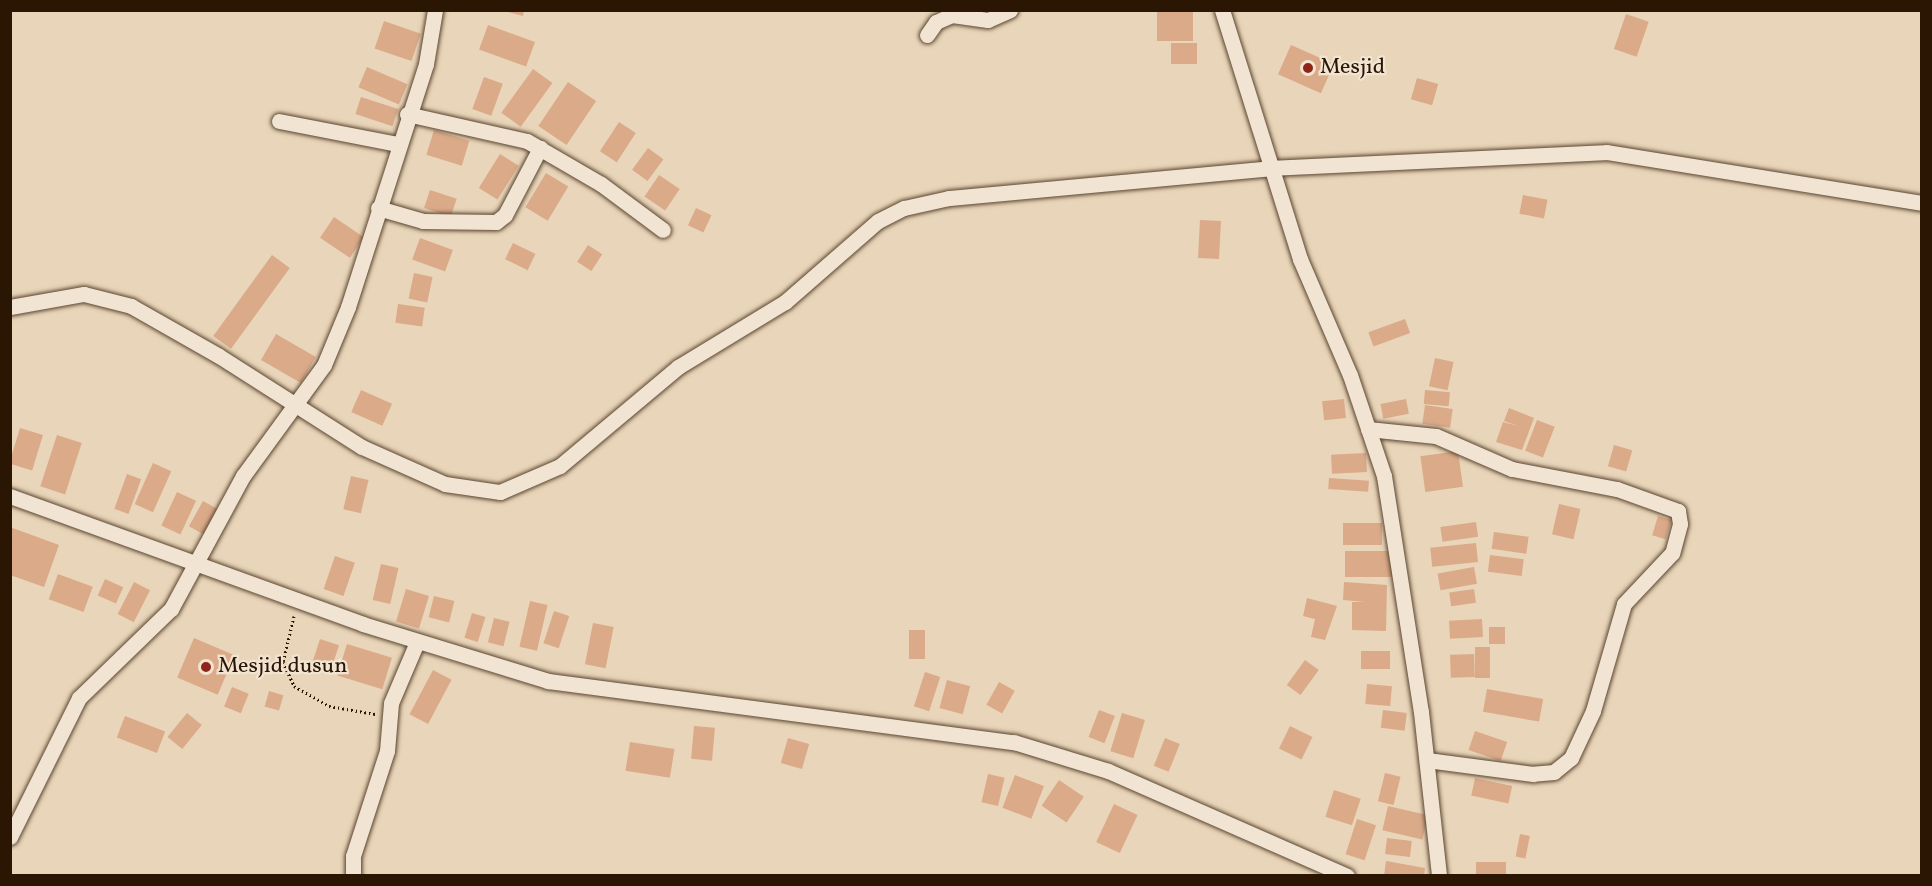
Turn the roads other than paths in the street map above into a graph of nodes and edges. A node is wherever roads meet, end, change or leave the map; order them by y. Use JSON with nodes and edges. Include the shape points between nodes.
{"nodes":[{"id":1,"x":435,"y":10,"type":"edge"},
{"id":2,"x":1010,"y":10,"type":"edge"},
{"id":3,"x":1222,"y":10,"type":"edge"},
{"id":4,"x":937,"y":16,"type":"edge"},
{"id":5,"x":927,"y":35,"type":"dead end"},
{"id":6,"x":408,"y":114,"type":"junction"},
{"id":7,"x":279,"y":121,"type":"dead end"},
{"id":8,"x":397,"y":144,"type":"junction"},
{"id":9,"x":540,"y":148,"type":"junction"},
{"id":10,"x":1271,"y":168,"type":"junction"},
{"id":11,"x":1922,"y":203,"type":"edge"},
{"id":12,"x":378,"y":208,"type":"junction"},
{"id":13,"x":663,"y":230,"type":"dead end"},
{"id":14,"x":10,"y":307,"type":"edge"},
{"id":15,"x":299,"y":405,"type":"junction"},
{"id":16,"x":1368,"y":429,"type":"junction"},
{"id":17,"x":10,"y":496,"type":"edge"},
{"id":18,"x":198,"y":564,"type":"junction"},
{"id":19,"x":417,"y":642,"type":"junction"},
{"id":20,"x":1427,"y":760,"type":"junction"},
{"id":21,"x":10,"y":837,"type":"edge"},
{"id":22,"x":353,"y":876,"type":"edge"},
{"id":23,"x":1347,"y":876,"type":"edge"},
{"id":24,"x":1439,"y":876,"type":"edge"}],
"edges":[{"from":1,"to":6,"type":"street","via":[[426,64]]},
{"from":2,"to":4,"type":"street","via":[[994,19]]},
{"from":3,"to":10,"type":"street"},
{"from":4,"to":5,"type":"street"},
{"from":6,"to":8,"type":"street"},
{"from":6,"to":9,"type":"street"},
{"from":7,"to":8,"type":"street"},
{"from":8,"to":12,"type":"street"},
{"from":9,"to":12,"type":"street","via":[[505,215],[496,222],[423,221]]},
{"from":9,"to":13,"type":"street","via":[[601,184]]},
{"from":10,"to":11,"type":"street","via":[[1628,153]]},
{"from":10,"to":15,"type":"street","via":[[949,198],[904,208],[878,221],[785,302],[678,367],[560,466],[500,492],[445,484],[405,468],[362,447]]},
{"from":10,"to":16,"type":"street","via":[[1300,259]]},
{"from":12,"to":15,"type":"street","via":[[348,307],[324,365]]},
{"from":14,"to":15,"type":"street","via":[[84,294],[131,306]]},
{"from":15,"to":18,"type":"street","via":[[243,476]]},
{"from":16,"to":20,"type":"street","via":[[1395,530]]},
{"from":16,"to":20,"type":"street","via":[[1436,436],[1512,469],[1617,489],[1678,511],[1680,524],[1672,553],[1624,604],[1593,711],[1571,758],[1554,772],[1533,774]]},
{"from":17,"to":18,"type":"street"},
{"from":18,"to":19,"type":"street"},
{"from":18,"to":21,"type":"street","via":[[151,631],[79,698]]},
{"from":19,"to":22,"type":"street","via":[[390,717],[387,751],[353,856]]},
{"from":19,"to":23,"type":"street","via":[[548,681],[1014,742],[1108,771]]},
{"from":20,"to":24,"type":"street"}]}
